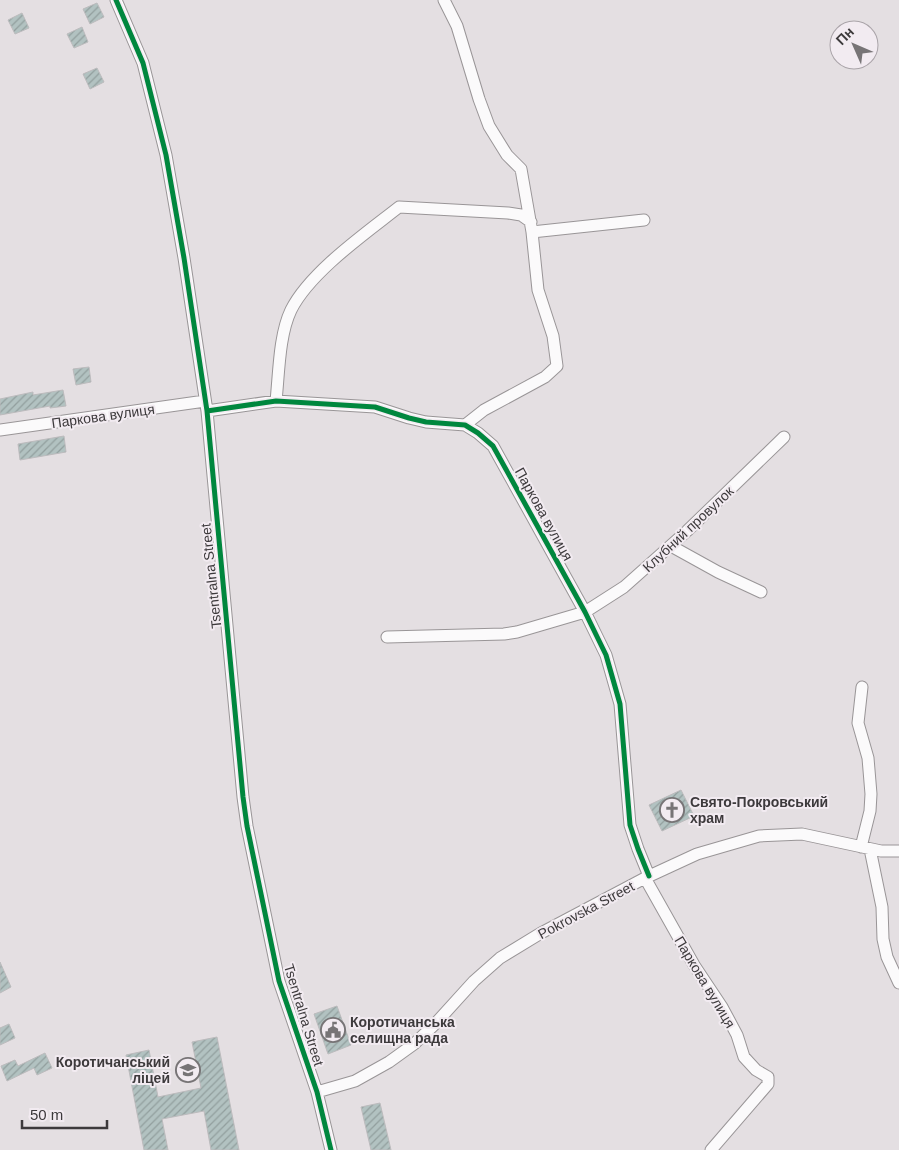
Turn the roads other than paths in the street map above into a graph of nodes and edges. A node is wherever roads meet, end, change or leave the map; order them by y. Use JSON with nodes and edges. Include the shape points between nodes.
{"nodes":[{"id":1,"x":116,"y":0,"type":"edge"},
{"id":2,"x":444,"y":0,"type":"edge"},
{"id":3,"x":644,"y":220,"type":"dead end"},
{"id":4,"x":531,"y":227,"type":"junction"},
{"id":5,"x":276,"y":401,"type":"junction"},
{"id":6,"x":206,"y":406,"type":"junction"},
{"id":7,"x":465,"y":425,"type":"junction"},
{"id":8,"x":0,"y":430,"type":"edge"},
{"id":9,"x":784,"y":437,"type":"dead end"},
{"id":10,"x":671,"y":546,"type":"junction"},
{"id":11,"x":762,"y":592,"type":"dead end"},
{"id":12,"x":585,"y":612,"type":"junction"},
{"id":13,"x":387,"y":637,"type":"dead end"},
{"id":14,"x":862,"y":687,"type":"dead end"},
{"id":15,"x":866,"y":848,"type":"junction"},
{"id":16,"x":899,"y":851,"type":"edge"},
{"id":17,"x":647,"y":877,"type":"junction"},
{"id":18,"x":899,"y":983,"type":"edge"},
{"id":19,"x":317,"y":1092,"type":"junction"},
{"id":20,"x":331,"y":1150,"type":"edge"},
{"id":21,"x":711,"y":1150,"type":"edge"}],
"edges":[{"from":1,"to":6,"type":"street","name":"Tsentralna Street","via":[[143,63],[166,155]]},
{"from":2,"to":4,"type":"street","via":[[457,26],[489,126],[507,155],[521,169]]},
{"from":3,"to":4,"type":"street"},
{"from":4,"to":5,"type":"street","via":[[521,215],[399,206],[342,252],[298,298],[284,332]]},
{"from":4,"to":7,"type":"street","via":[[538,290],[553,336],[557,366],[545,377],[484,410]]},
{"from":5,"to":6,"type":"street","name":"Паркова вулиця"},
{"from":5,"to":7,"type":"street","name":"Паркова вулиця","via":[[375,407],[426,422]]},
{"from":6,"to":8,"type":"street","name":"Паркова вулиця"},
{"from":6,"to":19,"type":"street","name":"Tsentralna Street","via":[[247,826],[279,981]]},
{"from":7,"to":12,"type":"street","name":"Паркова вулиця","via":[[493,446]]},
{"from":9,"to":10,"type":"street","name":"Клубний провулок"},
{"from":10,"to":11,"type":"street"},
{"from":10,"to":12,"type":"street","name":"Клубний провулок","via":[[624,587]]},
{"from":12,"to":13,"type":"street","name":"Клубний провулок","via":[[504,634]]},
{"from":12,"to":17,"type":"street","name":"Паркова вулиця","via":[[606,655],[620,704],[630,826]]},
{"from":14,"to":15,"type":"street","via":[[858,723],[868,758],[871,794]]},
{"from":15,"to":16,"type":"street","name":"Pokrovska Street"},
{"from":15,"to":17,"type":"street","name":"Pokrovska Street","via":[[802,834],[759,836],[697,854]]},
{"from":15,"to":18,"type":"street","via":[[882,907],[887,957]]},
{"from":17,"to":19,"type":"street","name":"Pokrovska Street","via":[[500,958],[428,1031],[389,1062],[355,1081]]},
{"from":17,"to":21,"type":"street","name":"Паркова вулиця","via":[[694,965],[722,1007],[744,1057],[769,1080]]},
{"from":19,"to":20,"type":"street","name":"Tsentralna Street"}]}
